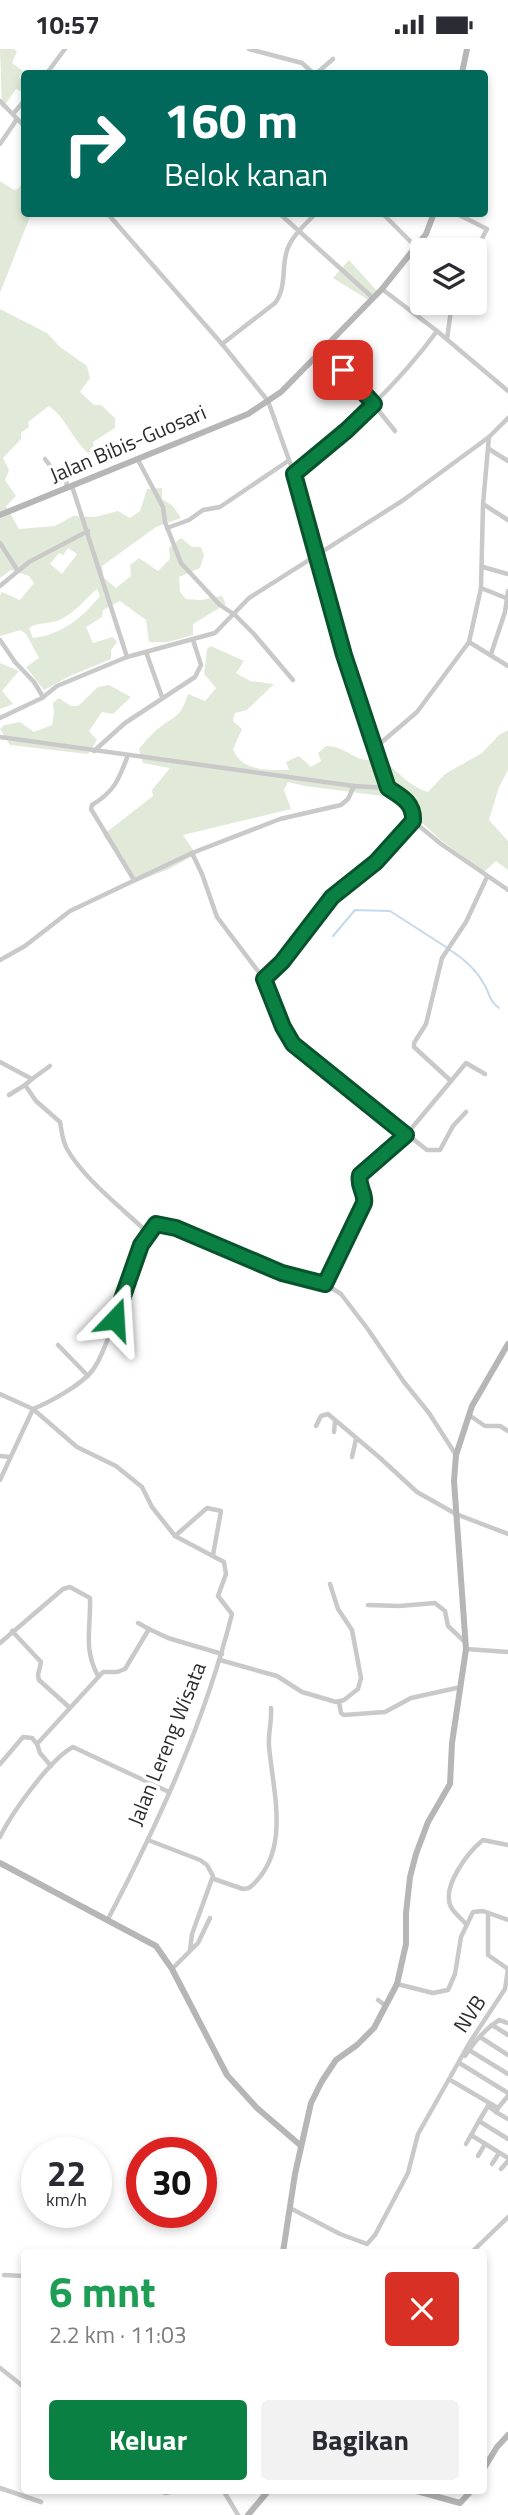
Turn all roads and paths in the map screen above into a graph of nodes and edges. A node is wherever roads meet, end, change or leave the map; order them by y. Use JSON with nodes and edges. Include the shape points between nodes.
{"nodes":[{"id":1,"x":65,"y":49,"type":"edge"},
{"id":2,"x":249,"y":49,"type":"edge"},
{"id":3,"x":467,"y":49,"type":"edge"},
{"id":4,"x":333,"y":59,"type":"dead end"},
{"id":5,"x":49,"y":70,"type":"edge"},
{"id":6,"x":311,"y":70,"type":"edge"},
{"id":7,"x":319,"y":70,"type":"edge"},
{"id":8,"x":463,"y":70,"type":"edge"},
{"id":9,"x":0,"y":101,"type":"edge"},
{"id":10,"x":21,"y":106,"type":"edge"},
{"id":11,"x":15,"y":116,"type":"junction"},
{"id":12,"x":21,"y":123,"type":"edge"},
{"id":13,"x":0,"y":132,"type":"edge"},
{"id":14,"x":5,"y":136,"type":"junction"},
{"id":15,"x":0,"y":144,"type":"edge"},
{"id":16,"x":111,"y":217,"type":"edge"},
{"id":17,"x":284,"y":217,"type":"edge"},
{"id":18,"x":312,"y":217,"type":"edge"},
{"id":19,"x":386,"y":217,"type":"edge"},
{"id":20,"x":432,"y":217,"type":"edge"},
{"id":21,"x":463,"y":217,"type":"edge"},
{"id":22,"x":300,"y":230,"type":"junction"},
{"id":23,"x":423,"y":238,"type":"edge"},
{"id":24,"x":482,"y":238,"type":"edge"},
{"id":25,"x":410,"y":240,"type":"edge"},
{"id":26,"x":410,"y":255,"type":"edge"},
{"id":27,"x":382,"y":289,"type":"junction"},
{"id":28,"x":373,"y":298,"type":"junction"},
{"id":29,"x":450,"y":315,"type":"edge"},
{"id":30,"x":437,"y":331,"type":"junction"},
{"id":31,"x":447,"y":339,"type":"junction"},
{"id":32,"x":222,"y":344,"type":"junction"},
{"id":33,"x":323,"y":350,"type":"junction"},
{"id":34,"x":508,"y":391,"type":"edge"},
{"id":35,"x":268,"y":401,"type":"junction"},
{"id":36,"x":374,"y":404,"type":"junction"},
{"id":37,"x":508,"y":418,"type":"edge"},
{"id":38,"x":395,"y":431,"type":"dead end"},
{"id":39,"x":489,"y":437,"type":"junction"},
{"id":40,"x":489,"y":449,"type":"junction"},
{"id":41,"x":44,"y":459,"type":"dead end"},
{"id":42,"x":138,"y":460,"type":"junction"},
{"id":43,"x":288,"y":461,"type":"junction"},
{"id":44,"x":508,"y":461,"type":"edge"},
{"id":45,"x":294,"y":474,"type":"junction"},
{"id":46,"x":69,"y":488,"type":"junction"},
{"id":47,"x":483,"y":504,"type":"junction"},
{"id":48,"x":0,"y":515,"type":"edge"},
{"id":49,"x":508,"y":520,"type":"edge"},
{"id":50,"x":167,"y":528,"type":"junction"},
{"id":51,"x":88,"y":531,"type":"junction"},
{"id":52,"x":0,"y":543,"type":"edge"},
{"id":53,"x":317,"y":553,"type":"junction"},
{"id":54,"x":483,"y":567,"type":"junction"},
{"id":55,"x":18,"y":571,"type":"junction"},
{"id":56,"x":508,"y":574,"type":"edge"},
{"id":57,"x":0,"y":586,"type":"edge"},
{"id":58,"x":481,"y":588,"type":"junction"},
{"id":59,"x":508,"y":591,"type":"edge"},
{"id":60,"x":506,"y":598,"type":"junction"},
{"id":61,"x":235,"y":615,"type":"junction"},
{"id":62,"x":0,"y":640,"type":"edge"},
{"id":63,"x":193,"y":640,"type":"junction"},
{"id":64,"x":469,"y":642,"type":"junction"},
{"id":65,"x":146,"y":652,"type":"junction"},
{"id":66,"x":491,"y":655,"type":"junction"},
{"id":67,"x":127,"y":657,"type":"junction"},
{"id":68,"x":508,"y":666,"type":"edge"},
{"id":69,"x":293,"y":680,"type":"dead end"},
{"id":70,"x":43,"y":697,"type":"junction"},
{"id":71,"x":162,"y":698,"type":"junction"},
{"id":72,"x":0,"y":718,"type":"edge"},
{"id":73,"x":0,"y":737,"type":"edge"},
{"id":74,"x":376,"y":747,"type":"junction"},
{"id":75,"x":94,"y":751,"type":"junction"},
{"id":76,"x":128,"y":755,"type":"junction"},
{"id":77,"x":355,"y":786,"type":"junction"},
{"id":78,"x":388,"y":788,"type":"junction"},
{"id":79,"x":413,"y":821,"type":"junction"},
{"id":80,"x":192,"y":853,"type":"junction"},
{"id":81,"x":487,"y":877,"type":"junction"},
{"id":82,"x":134,"y":880,"type":"junction"},
{"id":83,"x":508,"y":890,"type":"edge"},
{"id":84,"x":0,"y":960,"type":"edge"},
{"id":85,"x":264,"y":979,"type":"junction"},
{"id":86,"x":0,"y":1062,"type":"edge"},
{"id":87,"x":50,"y":1066,"type":"dead end"},
{"id":88,"x":485,"y":1074,"type":"dead end"},
{"id":89,"x":32,"y":1079,"type":"junction"},
{"id":90,"x":451,"y":1081,"type":"junction"},
{"id":91,"x":25,"y":1085,"type":"junction"},
{"id":92,"x":9,"y":1095,"type":"dead end"},
{"id":93,"x":466,"y":1112,"type":"dead end"},
{"id":94,"x":406,"y":1135,"type":"junction"},
{"id":95,"x":148,"y":1233,"type":"junction"},
{"id":96,"x":325,"y":1284,"type":"junction"},
{"id":97,"x":508,"y":1343,"type":"edge"},
{"id":98,"x":58,"y":1345,"type":"dead end"},
{"id":99,"x":88,"y":1376,"type":"junction"},
{"id":100,"x":0,"y":1394,"type":"edge"},
{"id":101,"x":33,"y":1409,"type":"junction"},
{"id":102,"x":469,"y":1415,"type":"junction"},
{"id":103,"x":335,"y":1420,"type":"junction"},
{"id":104,"x":316,"y":1426,"type":"dead end"},
{"id":105,"x":508,"y":1430,"type":"edge"},
{"id":106,"x":334,"y":1432,"type":"dead end"},
{"id":107,"x":356,"y":1439,"type":"junction"},
{"id":108,"x":456,"y":1455,"type":"junction"},
{"id":109,"x":0,"y":1456,"type":"edge"},
{"id":110,"x":10,"y":1457,"type":"junction"},
{"id":111,"x":352,"y":1457,"type":"dead end"},
{"id":112,"x":0,"y":1480,"type":"edge"},
{"id":113,"x":456,"y":1514,"type":"junction"},
{"id":114,"x":508,"y":1534,"type":"edge"},
{"id":115,"x":175,"y":1536,"type":"junction"},
{"id":116,"x":213,"y":1555,"type":"junction"},
{"id":117,"x":330,"y":1584,"type":"dead end"},
{"id":118,"x":368,"y":1605,"type":"dead end"},
{"id":119,"x":138,"y":1623,"type":"dead end"},
{"id":120,"x":149,"y":1629,"type":"junction"},
{"id":121,"x":12,"y":1631,"type":"junction"},
{"id":122,"x":0,"y":1643,"type":"edge"},
{"id":123,"x":466,"y":1645,"type":"junction"},
{"id":124,"x":508,"y":1651,"type":"edge"},
{"id":125,"x":222,"y":1654,"type":"junction"},
{"id":126,"x":220,"y":1660,"type":"junction"},
{"id":127,"x":99,"y":1676,"type":"junction"},
{"id":128,"x":461,"y":1687,"type":"junction"},
{"id":129,"x":339,"y":1702,"type":"junction"},
{"id":130,"x":69,"y":1707,"type":"junction"},
{"id":131,"x":271,"y":1708,"type":"dead end"},
{"id":132,"x":37,"y":1744,"type":"junction"},
{"id":133,"x":0,"y":1764,"type":"edge"},
{"id":134,"x":51,"y":1766,"type":"junction"},
{"id":135,"x":169,"y":1793,"type":"junction"},
{"id":136,"x":0,"y":1837,"type":"edge"},
{"id":137,"x":147,"y":1840,"type":"junction"},
{"id":138,"x":508,"y":1845,"type":"edge"},
{"id":139,"x":0,"y":1863,"type":"edge"},
{"id":140,"x":214,"y":1879,"type":"junction"},
{"id":141,"x":488,"y":1913,"type":"junction"},
{"id":142,"x":210,"y":1918,"type":"dead end"},
{"id":143,"x":108,"y":1919,"type":"junction"},
{"id":144,"x":508,"y":1920,"type":"edge"},
{"id":145,"x":466,"y":1924,"type":"junction"},
{"id":146,"x":190,"y":1950,"type":"junction"},
{"id":147,"x":172,"y":1969,"type":"junction"},
{"id":148,"x":508,"y":1969,"type":"edge"},
{"id":149,"x":397,"y":1985,"type":"junction"},
{"id":150,"x":378,"y":2000,"type":"dead end"},
{"id":151,"x":387,"y":2007,"type":"junction"},
{"id":152,"x":508,"y":2022,"type":"edge"},
{"id":153,"x":492,"y":2025,"type":"junction"},
{"id":154,"x":508,"y":2035,"type":"edge"},
{"id":155,"x":480,"y":2037,"type":"junction"},
{"id":156,"x":508,"y":2047,"type":"edge"},
{"id":157,"x":469,"y":2050,"type":"junction"},
{"id":158,"x":506,"y":2054,"type":"edge"},
{"id":159,"x":461,"y":2064,"type":"junction"},
{"id":160,"x":508,"y":2074,"type":"edge"},
{"id":161,"x":452,"y":2078,"type":"junction"},
{"id":162,"x":508,"y":2095,"type":"edge"},
{"id":163,"x":489,"y":2105,"type":"junction"},
{"id":164,"x":497,"y":2110,"type":"junction"},
{"id":165,"x":508,"y":2119,"type":"edge"},
{"id":166,"x":479,"y":2121,"type":"junction"},
{"id":167,"x":471,"y":2135,"type":"junction"},
{"id":168,"x":508,"y":2139,"type":"edge"},
{"id":169,"x":466,"y":2144,"type":"dead end"},
{"id":170,"x":485,"y":2144,"type":"junction"},
{"id":171,"x":300,"y":2145,"type":"junction"},
{"id":172,"x":499,"y":2153,"type":"junction"},
{"id":173,"x":478,"y":2156,"type":"dead end"},
{"id":174,"x":508,"y":2159,"type":"edge"},
{"id":175,"x":492,"y":2164,"type":"dead end"},
{"id":176,"x":501,"y":2169,"type":"dead end"},
{"id":177,"x":290,"y":2208,"type":"junction"},
{"id":178,"x":508,"y":2217,"type":"edge"},
{"id":179,"x":284,"y":2249,"type":"edge"},
{"id":180,"x":475,"y":2249,"type":"edge"},
{"id":181,"x":4,"y":2274,"type":"dead end"},
{"id":182,"x":21,"y":2276,"type":"edge"},
{"id":183,"x":0,"y":2368,"type":"edge"},
{"id":184,"x":21,"y":2385,"type":"edge"},
{"id":185,"x":508,"y":2435,"type":"edge"},
{"id":186,"x":487,"y":2463,"type":"edge"},
{"id":187,"x":0,"y":2488,"type":"edge"},
{"id":188,"x":225,"y":2494,"type":"edge"},
{"id":189,"x":266,"y":2494,"type":"edge"},
{"id":190,"x":426,"y":2494,"type":"edge"},
{"id":191,"x":468,"y":2494,"type":"edge"},
{"id":192,"x":41,"y":2502,"type":"dead end"},
{"id":193,"x":238,"y":2515,"type":"edge"},
{"id":194,"x":248,"y":2515,"type":"edge"}],
"edges":[{"from":1,"to":5,"type":"street"},
{"from":2,"to":6,"type":"street","via":[[302,63]]},
{"from":3,"to":8,"type":"street"},
{"from":4,"to":7,"type":"street"},
{"from":9,"to":11,"type":"street"},
{"from":10,"to":11,"type":"street"},
{"from":11,"to":12,"type":"street"},
{"from":11,"to":14,"type":"street"},
{"from":13,"to":14,"type":"street"},
{"from":14,"to":15,"type":"street"},
{"from":16,"to":32,"type":"street"},
{"from":17,"to":22,"type":"street"},
{"from":18,"to":22,"type":"street"},
{"from":19,"to":25,"type":"street"},
{"from":20,"to":23,"type":"street","name":"Jalan Bibis-Guosari"},
{"from":21,"to":24,"type":"street","via":[[486,229]]},
{"from":22,"to":28,"type":"street"},
{"from":22,"to":32,"type":"street","via":[[286,255],[279,298]]},
{"from":26,"to":27,"type":"street","name":"Jalan Bibis-Guosari"},
{"from":27,"to":28,"type":"street","name":"Jalan Bibis-Guosari"},
{"from":27,"to":30,"type":"street"},
{"from":28,"to":33,"type":"street","name":"Jalan Bibis-Guosari"},
{"from":29,"to":31,"type":"street"},
{"from":30,"to":31,"type":"street"},
{"from":30,"to":36,"type":"street"},
{"from":31,"to":34,"type":"street"},
{"from":32,"to":35,"type":"street"},
{"from":33,"to":35,"type":"street","name":"Jalan Bibis-Guosari"},
{"from":33,"to":36,"type":"street"},
{"from":35,"to":42,"type":"street","name":"Jalan Bibis-Guosari","via":[[248,414]]},
{"from":35,"to":43,"type":"street"},
{"from":36,"to":38,"type":"street"},
{"from":36,"to":45,"type":"street"},
{"from":37,"to":39,"type":"street"},
{"from":39,"to":40,"type":"street"},
{"from":39,"to":53,"type":"street","via":[[402,501]]},
{"from":40,"to":44,"type":"street"},
{"from":40,"to":47,"type":"street"},
{"from":41,"to":46,"type":"street"},
{"from":42,"to":46,"type":"street","name":"Jalan Bibis-Guosari"},
{"from":42,"to":50,"type":"street","via":[[163,507]]},
{"from":43,"to":45,"type":"street"},
{"from":43,"to":50,"type":"street","via":[[220,507]]},
{"from":45,"to":53,"type":"street"},
{"from":46,"to":48,"type":"street","name":"Jalan Bibis-Guosari"},
{"from":46,"to":51,"type":"street"},
{"from":47,"to":49,"type":"street"},
{"from":47,"to":54,"type":"street"},
{"from":50,"to":61,"type":"street","via":[[181,563]]},
{"from":51,"to":55,"type":"street"},
{"from":51,"to":67,"type":"street"},
{"from":52,"to":55,"type":"street"},
{"from":53,"to":61,"type":"street","via":[[250,598]]},
{"from":53,"to":74,"type":"street","via":[[344,655]]},
{"from":54,"to":56,"type":"street"},
{"from":54,"to":58,"type":"street"},
{"from":55,"to":57,"type":"street"},
{"from":58,"to":60,"type":"street"},
{"from":58,"to":64,"type":"street"},
{"from":59,"to":60,"type":"street"},
{"from":60,"to":66,"type":"street"},
{"from":61,"to":63,"type":"street","via":[[215,633]]},
{"from":61,"to":69,"type":"street"},
{"from":62,"to":70,"type":"street"},
{"from":63,"to":65,"type":"street"},
{"from":63,"to":71,"type":"street","via":[[200,670]]},
{"from":64,"to":66,"type":"street"},
{"from":64,"to":74,"type":"street","via":[[417,712]]},
{"from":65,"to":67,"type":"street"},
{"from":65,"to":71,"type":"street"},
{"from":66,"to":68,"type":"street"},
{"from":67,"to":70,"type":"street","via":[[64,683]]},
{"from":70,"to":72,"type":"street"},
{"from":71,"to":75,"type":"street","via":[[124,723]]},
{"from":73,"to":75,"type":"street"},
{"from":74,"to":78,"type":"street"},
{"from":75,"to":76,"type":"street"},
{"from":76,"to":77,"type":"street"},
{"from":76,"to":82,"type":"street","via":[[115,785],[91,809]]},
{"from":77,"to":78,"type":"street"},
{"from":77,"to":80,"type":"street","via":[[341,804],[280,819]]},
{"from":78,"to":79,"type":"street","via":[[407,801]]},
{"from":79,"to":81,"type":"street"},
{"from":79,"to":85,"type":"street","via":[[376,862],[332,897]]},
{"from":80,"to":82,"type":"street"},
{"from":80,"to":85,"type":"street","via":[[217,917]]},
{"from":81,"to":83,"type":"street"},
{"from":81,"to":90,"type":"street","via":[[466,922],[444,953],[426,1024],[414,1047]]},
{"from":82,"to":84,"type":"street","via":[[65,914]]},
{"from":85,"to":94,"type":"street","via":[[293,1044]]},
{"from":86,"to":89,"type":"street"},
{"from":87,"to":89,"type":"street"},
{"from":88,"to":90,"type":"street","via":[[466,1063]]},
{"from":89,"to":91,"type":"street"},
{"from":90,"to":94,"type":"street"},
{"from":91,"to":92,"type":"street"},
{"from":91,"to":95,"type":"street","via":[[60,1122],[71,1154],[89,1177]]},
{"from":93,"to":94,"type":"street","via":[[440,1150],[427,1150]]},
{"from":94,"to":96,"type":"street","via":[[360,1175],[364,1203]]},
{"from":95,"to":96,"type":"street","via":[[154,1224],[166,1224],[282,1273]]},
{"from":95,"to":99,"type":"street","via":[[97,1364]]},
{"from":96,"to":108,"type":"street","via":[[349,1304]]},
{"from":97,"to":102,"type":"street"},
{"from":98,"to":99,"type":"street"},
{"from":99,"to":101,"type":"street"},
{"from":100,"to":101,"type":"street"},
{"from":101,"to":110,"type":"street"},
{"from":101,"to":115,"type":"street","via":[[70,1442],[116,1466],[142,1487]]},
{"from":102,"to":105,"type":"street","via":[[485,1426]]},
{"from":102,"to":108,"type":"street"},
{"from":103,"to":104,"type":"street","via":[[324,1414]]},
{"from":103,"to":106,"type":"street"},
{"from":103,"to":107,"type":"street"},
{"from":107,"to":111,"type":"street"},
{"from":107,"to":113,"type":"street","via":[[417,1492]]},
{"from":108,"to":113,"type":"street"},
{"from":109,"to":110,"type":"street"},
{"from":110,"to":112,"type":"street"},
{"from":113,"to":114,"type":"street"},
{"from":113,"to":123,"type":"street"},
{"from":115,"to":116,"type":"street"},
{"from":115,"to":116,"type":"street","via":[[205,1509],[217,1510],[221,1514]]},
{"from":116,"to":125,"type":"street","name":"Jalan Lereng Wisata","via":[[225,1565],[218,1596],[232,1614]]},
{"from":117,"to":129,"type":"street","via":[[338,1609],[352,1630],[361,1678],[358,1689]]},
{"from":118,"to":123,"type":"street","via":[[438,1604],[448,1626]]},
{"from":119,"to":120,"type":"street"},
{"from":120,"to":125,"type":"street"},
{"from":120,"to":127,"type":"street","via":[[125,1669]]},
{"from":121,"to":122,"type":"street"},
{"from":121,"to":127,"type":"street","via":[[63,1589],[83,1593],[90,1601],[89,1659]]},
{"from":121,"to":130,"type":"street","via":[[41,1662],[39,1680]]},
{"from":123,"to":124,"type":"street"},
{"from":123,"to":128,"type":"street"},
{"from":125,"to":126,"type":"street","name":"Jalan Lereng Wisata"},
{"from":126,"to":129,"type":"street","via":[[277,1676],[302,1692]]},
{"from":126,"to":135,"type":"street","name":"Jalan Lereng Wisata"},
{"from":127,"to":130,"type":"street"},
{"from":128,"to":129,"type":"street","via":[[411,1698],[385,1712],[344,1715]]},
{"from":128,"to":149,"type":"street","via":[[450,1784],[429,1822],[410,1877],[406,1944]]},
{"from":130,"to":132,"type":"street"},
{"from":131,"to":140,"type":"street","via":[[269,1743],[276,1821],[271,1860],[250,1888]]},
{"from":132,"to":133,"type":"street","via":[[23,1737]]},
{"from":132,"to":134,"type":"street"},
{"from":134,"to":135,"type":"street","via":[[75,1748]]},
{"from":134,"to":136,"type":"street"},
{"from":135,"to":137,"type":"street","name":"Jalan Lereng Wisata"},
{"from":137,"to":140,"type":"street","via":[[200,1860]]},
{"from":137,"to":143,"type":"street","name":"Jalan Lereng Wisata"},
{"from":138,"to":145,"type":"street","via":[[484,1840],[461,1865],[449,1899]]},
{"from":139,"to":143,"type":"street"},
{"from":140,"to":146,"type":"street"},
{"from":141,"to":144,"type":"street"},
{"from":141,"to":145,"type":"street","via":[[473,1912]]},
{"from":141,"to":148,"type":"street","name":"NVB","via":[[488,1955]]},
{"from":142,"to":146,"type":"street"},
{"from":143,"to":147,"type":"street","via":[[149,1941]]},
{"from":145,"to":149,"type":"street","via":[[448,1990],[433,1993]]},
{"from":146,"to":147,"type":"street"},
{"from":147,"to":171,"type":"street","via":[[227,2074]]},
{"from":148,"to":161,"type":"street","name":"NVB","via":[[505,1989]]},
{"from":149,"to":151,"type":"street"},
{"from":150,"to":151,"type":"street"},
{"from":151,"to":171,"type":"street","via":[[374,2028],[337,2060],[322,2081]]},
{"from":152,"to":153,"type":"street","via":[[499,2019]]},
{"from":153,"to":154,"type":"street"},
{"from":153,"to":155,"type":"street"},
{"from":155,"to":157,"type":"street"},
{"from":155,"to":158,"type":"street"},
{"from":156,"to":158,"type":"street"},
{"from":157,"to":159,"type":"street"},
{"from":157,"to":160,"type":"street"},
{"from":159,"to":161,"type":"street"},
{"from":159,"to":162,"type":"street"},
{"from":161,"to":163,"type":"street"},
{"from":161,"to":177,"type":"street","via":[[418,2134],[408,2172],[367,2244]]},
{"from":162,"to":164,"type":"street"},
{"from":163,"to":164,"type":"street"},
{"from":163,"to":166,"type":"street"},
{"from":164,"to":165,"type":"street"},
{"from":166,"to":167,"type":"street"},
{"from":166,"to":168,"type":"street"},
{"from":167,"to":169,"type":"street"},
{"from":167,"to":170,"type":"street"},
{"from":170,"to":172,"type":"street"},
{"from":170,"to":173,"type":"street"},
{"from":171,"to":177,"type":"street"},
{"from":172,"to":174,"type":"street"},
{"from":172,"to":175,"type":"street"},
{"from":174,"to":176,"type":"street"},
{"from":177,"to":179,"type":"street"},
{"from":178,"to":180,"type":"street"},
{"from":181,"to":182,"type":"street"},
{"from":183,"to":184,"type":"street"},
{"from":185,"to":186,"type":"street"},
{"from":187,"to":192,"type":"street"},
{"from":188,"to":193,"type":"street"},
{"from":189,"to":194,"type":"street"},
{"from":190,"to":191,"type":"street","via":[[454,2503]]}]}
